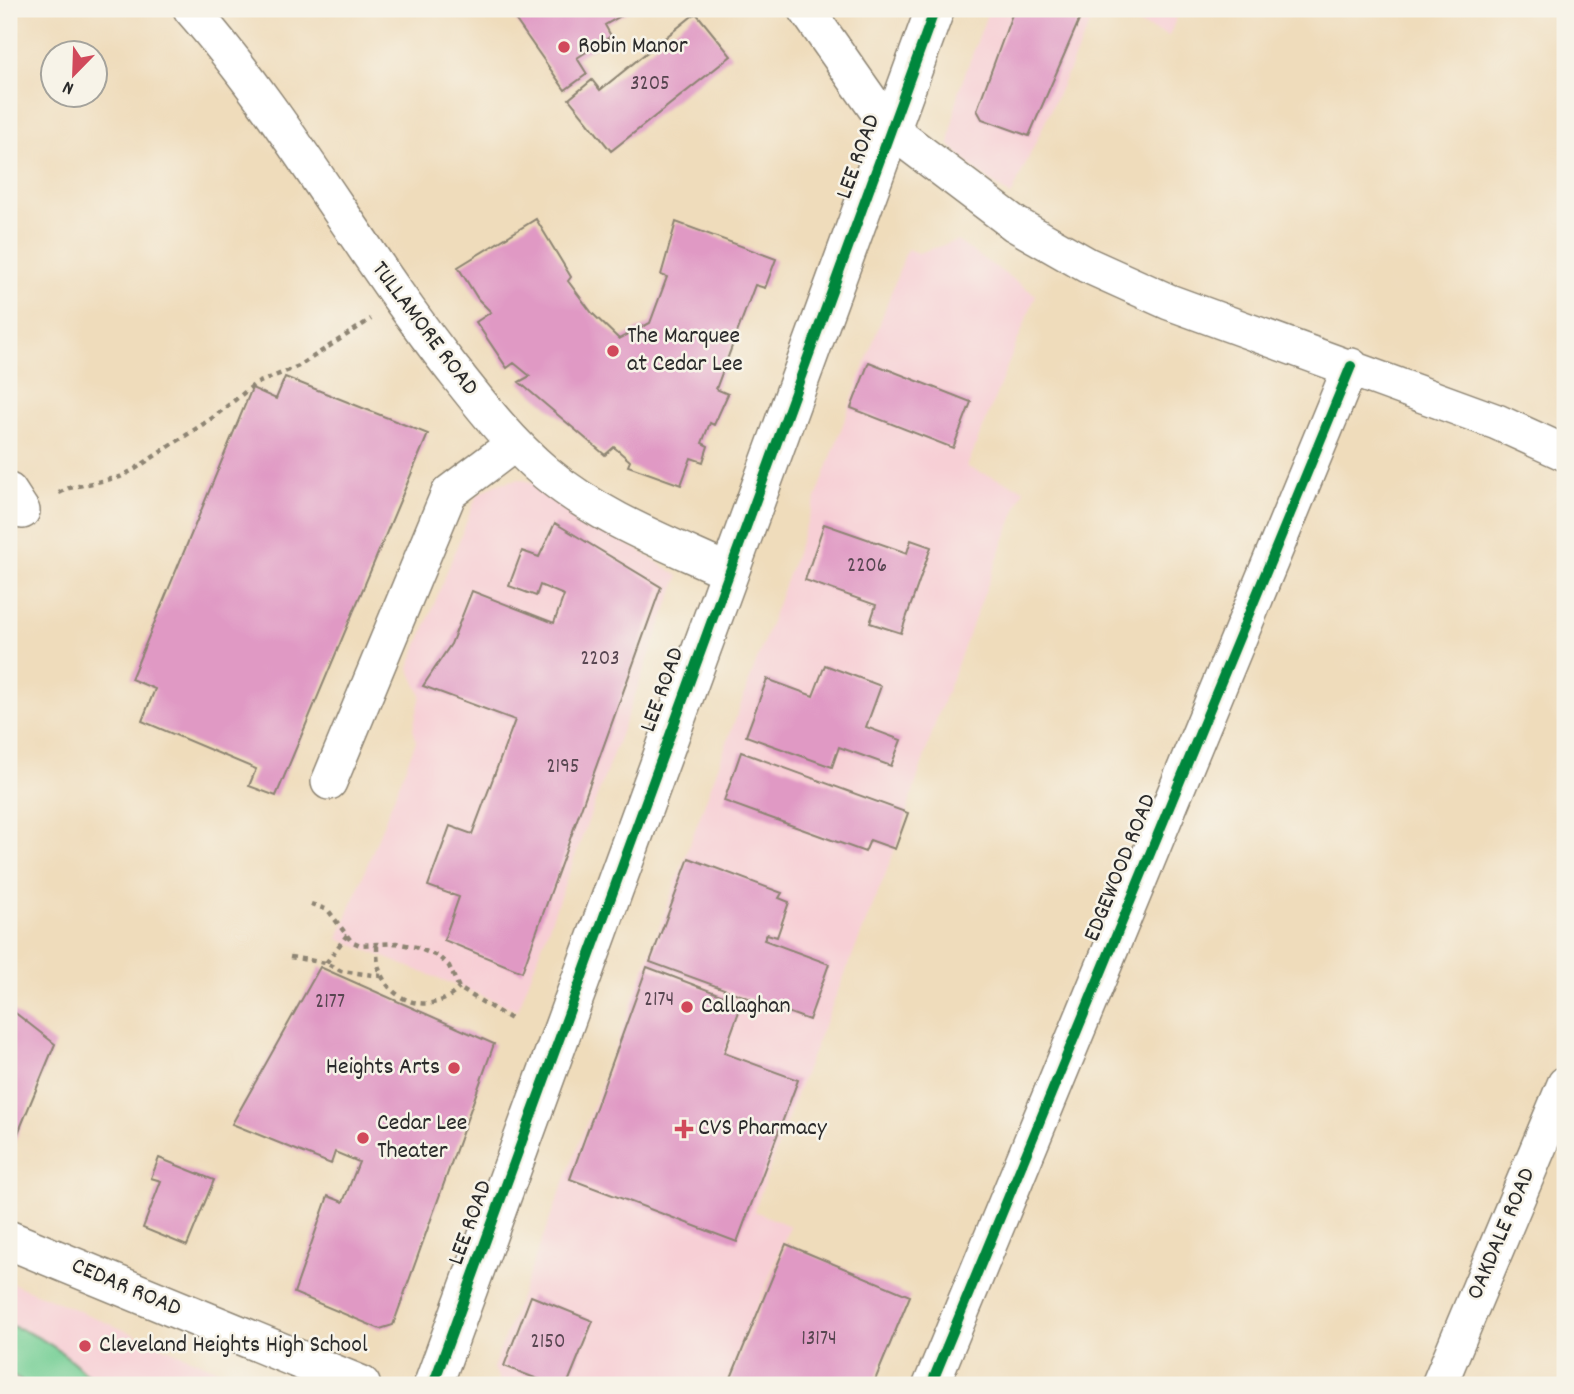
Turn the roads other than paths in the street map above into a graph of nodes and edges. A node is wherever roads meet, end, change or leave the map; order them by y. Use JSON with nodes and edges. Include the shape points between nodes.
{"nodes":[{"id":1,"x":191,"y":9,"type":"edge"},
{"id":2,"x":806,"y":9,"type":"edge"},
{"id":3,"x":935,"y":9,"type":"edge"},
{"id":4,"x":891,"y":130,"type":"junction"},
{"id":5,"x":1351,"y":366,"type":"junction"},
{"id":6,"x":514,"y":444,"type":"junction"},
{"id":7,"x":1565,"y":453,"type":"edge"},
{"id":8,"x":727,"y":571,"type":"junction"},
{"id":9,"x":329,"y":782,"type":"dead end"},
{"id":10,"x":1565,"y":1084,"type":"edge"},
{"id":11,"x":9,"y":1240,"type":"edge"},
{"id":12,"x":361,"y":1385,"type":"edge"},
{"id":13,"x":433,"y":1385,"type":"edge"},
{"id":14,"x":931,"y":1385,"type":"edge"},
{"id":15,"x":1439,"y":1385,"type":"edge"}],
"edges":[{"from":1,"to":6,"type":"street","name":"TULLAMORE ROAD","via":[[283,128],[405,307]]},
{"from":2,"to":4,"type":"street"},
{"from":3,"to":4,"type":"main road","name":"LEE ROAD"},
{"from":4,"to":5,"type":"street","via":[[1015,224],[1087,265],[1169,302]]},
{"from":4,"to":8,"type":"main road","name":"LEE ROAD"},
{"from":5,"to":7,"type":"street"},
{"from":5,"to":14,"type":"street","name":"EDGEWOOD ROAD"},
{"from":6,"to":8,"type":"street","name":"TULLAMORE ROAD","via":[[547,475],[596,508]]},
{"from":6,"to":9,"type":"street","via":[[449,494]]},
{"from":8,"to":13,"type":"main road","name":"LEE ROAD"},
{"from":10,"to":15,"type":"street","name":"OAKDALE ROAD"},
{"from":11,"to":12,"type":"main road","name":"CEDAR ROAD"}]}
